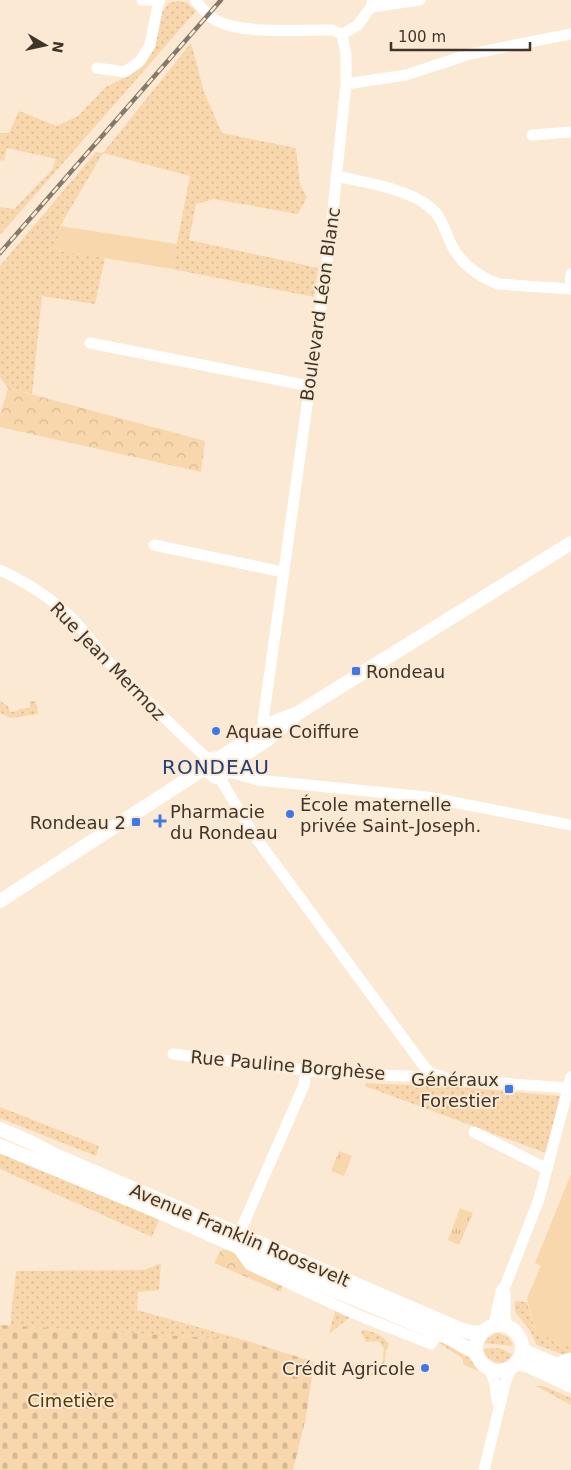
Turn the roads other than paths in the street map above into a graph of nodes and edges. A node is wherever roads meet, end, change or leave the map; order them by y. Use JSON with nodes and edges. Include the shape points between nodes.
{"nodes":[{"id":1,"x":142,"y":0,"type":"edge"},
{"id":2,"x":160,"y":0,"type":"edge"},
{"id":3,"x":195,"y":0,"type":"edge"},
{"id":4,"x":420,"y":0,"type":"edge"},
{"id":5,"x":372,"y":3,"type":"edge"},
{"id":6,"x":342,"y":34,"type":"junction"},
{"id":7,"x":571,"y":34,"type":"edge"},
{"id":8,"x":97,"y":68,"type":"dead end"},
{"id":9,"x":346,"y":84,"type":"junction"},
{"id":10,"x":571,"y":132,"type":"edge"},
{"id":11,"x":532,"y":135,"type":"dead end"},
{"id":12,"x":336,"y":176,"type":"junction"},
{"id":13,"x":571,"y":274,"type":"edge"},
{"id":14,"x":570,"y":289,"type":"edge"},
{"id":15,"x":90,"y":343,"type":"dead end"},
{"id":16,"x":309,"y":386,"type":"junction"},
{"id":17,"x":571,"y":544,"type":"edge"},
{"id":18,"x":154,"y":545,"type":"dead end"},
{"id":19,"x":0,"y":570,"type":"edge"},
{"id":20,"x":283,"y":572,"type":"junction"},
{"id":21,"x":266,"y":734,"type":"junction"},
{"id":22,"x":218,"y":768,"type":"junction"},
{"id":23,"x":571,"y":825,"type":"edge"},
{"id":24,"x":0,"y":901,"type":"edge"},
{"id":25,"x":173,"y":1054,"type":"dead end"},
{"id":26,"x":306,"y":1070,"type":"junction"},
{"id":27,"x":432,"y":1073,"type":"junction"},
{"id":28,"x":570,"y":1084,"type":"edge"},
{"id":29,"x":0,"y":1129,"type":"edge"},
{"id":30,"x":474,"y":1132,"type":"dead end"},
{"id":31,"x":0,"y":1133,"type":"edge"},
{"id":32,"x":0,"y":1146,"type":"edge"},
{"id":33,"x":55,"y":1155,"type":"junction"},
{"id":34,"x":547,"y":1170,"type":"junction"},
{"id":35,"x":240,"y":1235,"type":"junction"},
{"id":36,"x":494,"y":1328,"type":"junction"},
{"id":37,"x":477,"y":1354,"type":"junction"},
{"id":38,"x":571,"y":1358,"type":"edge"},
{"id":39,"x":517,"y":1361,"type":"junction"},
{"id":40,"x":554,"y":1364,"type":"junction"},
{"id":41,"x":490,"y":1369,"type":"junction"},
{"id":42,"x":571,"y":1371,"type":"edge"},
{"id":43,"x":571,"y":1386,"type":"edge"},
{"id":44,"x":498,"y":1411,"type":"junction"},
{"id":45,"x":484,"y":1470,"type":"edge"}],
"edges":[{"from":1,"to":2,"type":"street"},
{"from":2,"to":8,"type":"street","via":[[150,45],[140,61],[125,72]]},
{"from":3,"to":6,"type":"street","via":[[215,20],[228,25],[249,29],[332,30]]},
{"from":4,"to":5,"type":"street"},
{"from":5,"to":6,"type":"street","via":[[358,26]]},
{"from":6,"to":9,"type":"street","name":"Boulevard Léon Blanc"},
{"from":7,"to":9,"type":"street","via":[[470,54],[406,75]]},
{"from":9,"to":12,"type":"street","name":"Boulevard Léon Blanc"},
{"from":10,"to":11,"type":"street"},
{"from":12,"to":14,"type":"street","via":[[395,191],[430,207],[460,258],[479,276],[498,284]]},
{"from":12,"to":16,"type":"street","name":"Boulevard Léon Blanc"},
{"from":13,"to":14,"type":"street"},
{"from":15,"to":16,"type":"street"},
{"from":16,"to":20,"type":"street","name":"Boulevard Léon Blanc"},
{"from":17,"to":21,"type":"main road"},
{"from":18,"to":20,"type":"street"},
{"from":19,"to":22,"type":"street","name":"Rue Jean Mermoz","via":[[53,601],[165,720]]},
{"from":20,"to":21,"type":"street","name":"Boulevard Léon Blanc","via":[[263,721]]},
{"from":21,"to":22,"type":"main road"},
{"from":22,"to":23,"type":"street","via":[[258,780],[426,797]]},
{"from":22,"to":24,"type":"main road","via":[[142,810]]},
{"from":22,"to":27,"type":"street","via":[[256,838],[419,1061]]},
{"from":25,"to":26,"type":"street","name":"Rue Pauline Borghèse"},
{"from":26,"to":27,"type":"street","name":"Rue Pauline Borghèse","via":[[426,1077]]},
{"from":26,"to":35,"type":"street","via":[[304,1085]]},
{"from":27,"to":28,"type":"street","via":[[453,1080]]},
{"from":28,"to":34,"type":"street"},
{"from":29,"to":33,"type":"main road","name":"Avenue Franklin Roosevelt"},
{"from":30,"to":34,"type":"street"},
{"from":31,"to":33,"type":"main road"},
{"from":32,"to":35,"type":"main road","name":"Avenue Franklin Roosevelt","via":[[164,1214]]},
{"from":33,"to":35,"type":"main road","name":"Avenue Franklin Roosevelt"},
{"from":34,"to":36,"type":"street","via":[[506,1284],[505,1314]]},
{"from":35,"to":36,"type":"main road","name":"Avenue Franklin Roosevelt","via":[[460,1329],[469,1332]]},
{"from":35,"to":37,"type":"main road","name":"Avenue Franklin Roosevelt"},
{"from":36,"to":37,"type":"main road","via":[[477,1340]]},
{"from":36,"to":39,"type":"main road","via":[[512,1328],[520,1338]]},
{"from":37,"to":41,"type":"main road","via":[[484,1366]]},
{"from":38,"to":40,"type":"street"},
{"from":39,"to":40,"type":"main road"},
{"from":39,"to":41,"type":"main road","via":[[504,1371]]},
{"from":39,"to":43,"type":"main road"},
{"from":39,"to":44,"type":"street","via":[[505,1384]]},
{"from":40,"to":42,"type":"main road"},
{"from":41,"to":44,"type":"street"},
{"from":44,"to":45,"type":"street"}]}
